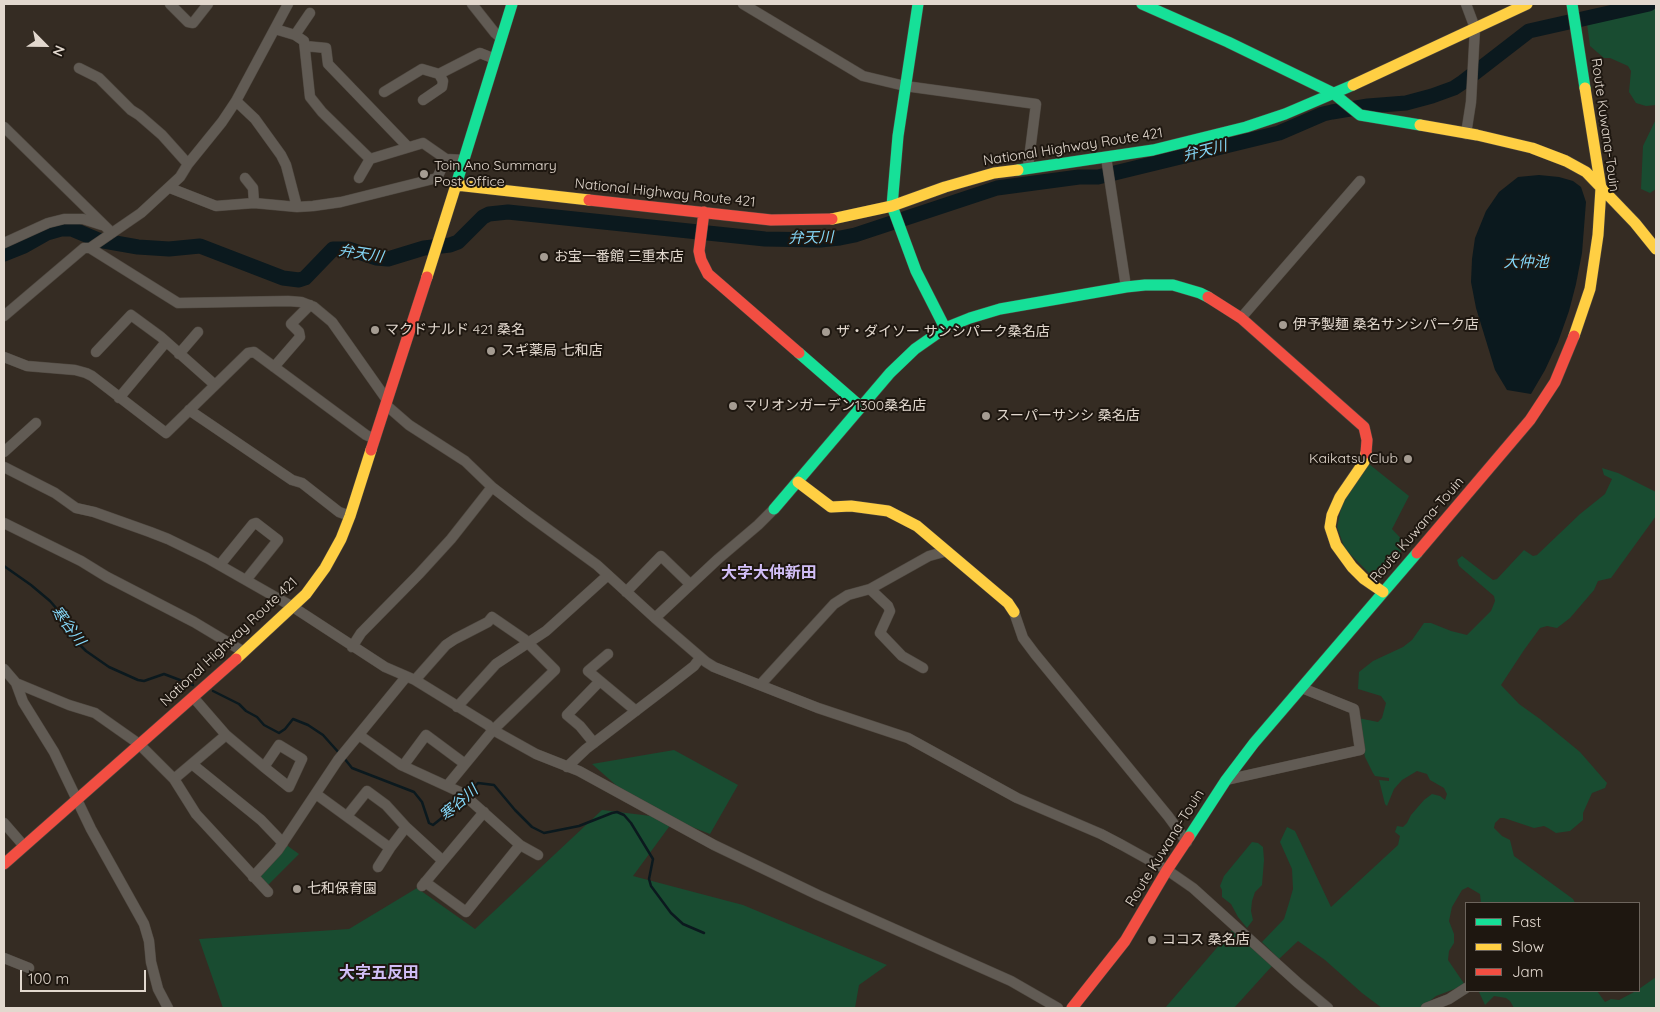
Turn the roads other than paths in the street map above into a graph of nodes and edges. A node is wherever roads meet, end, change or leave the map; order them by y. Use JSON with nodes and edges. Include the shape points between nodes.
{"nodes":[{"id":1,"x":170,"y":4,"type":"edge"},
{"id":2,"x":208,"y":4,"type":"edge"},
{"id":3,"x":288,"y":4,"type":"edge"},
{"id":4,"x":472,"y":4,"type":"edge"},
{"id":5,"x":512,"y":4,"type":"edge"},
{"id":6,"x":743,"y":4,"type":"edge"},
{"id":7,"x":918,"y":4,"type":"edge"},
{"id":8,"x":1142,"y":4,"type":"edge"},
{"id":9,"x":1466,"y":4,"type":"edge"},
{"id":10,"x":1527,"y":4,"type":"edge"},
{"id":11,"x":1572,"y":4,"type":"edge"},
{"id":12,"x":310,"y":13,"type":"dead end"},
{"id":13,"x":275,"y":28,"type":"junction"},
{"id":14,"x":1475,"y":28,"type":"junction"},
{"id":15,"x":295,"y":35,"type":"junction"},
{"id":16,"x":501,"y":38,"type":"junction"},
{"id":17,"x":305,"y":46,"type":"junction"},
{"id":18,"x":495,"y":59,"type":"junction"},
{"id":19,"x":79,"y":68,"type":"dead end"},
{"id":20,"x":439,"y":74,"type":"junction"},
{"id":21,"x":905,"y":86,"type":"junction"},
{"id":22,"x":384,"y":92,"type":"dead end"},
{"id":23,"x":1334,"y":94,"type":"junction"},
{"id":24,"x":422,"y":100,"type":"dead end"},
{"id":25,"x":236,"y":101,"type":"junction"},
{"id":26,"x":4,"y":127,"type":"edge"},
{"id":27,"x":1466,"y":134,"type":"junction"},
{"id":28,"x":408,"y":147,"type":"junction"},
{"id":29,"x":370,"y":159,"type":"junction"},
{"id":30,"x":446,"y":159,"type":"junction"},
{"id":31,"x":464,"y":160,"type":"junction"},
{"id":32,"x":1107,"y":161,"type":"junction"},
{"id":33,"x":188,"y":164,"type":"junction"},
{"id":34,"x":1028,"y":167,"type":"junction"},
{"id":35,"x":245,"y":178,"type":"dead end"},
{"id":36,"x":359,"y":178,"type":"dead end"},
{"id":37,"x":1360,"y":181,"type":"dead end"},
{"id":38,"x":456,"y":186,"type":"junction"},
{"id":39,"x":170,"y":188,"type":"junction"},
{"id":40,"x":1601,"y":188,"type":"junction"},
{"id":41,"x":254,"y":203,"type":"junction"},
{"id":42,"x":297,"y":207,"type":"junction"},
{"id":43,"x":893,"y":209,"type":"junction"},
{"id":44,"x":703,"y":218,"type":"junction"},
{"id":45,"x":107,"y":232,"type":"junction"},
{"id":46,"x":6,"y":240,"type":"edge"},
{"id":47,"x":92,"y":246,"type":"junction"},
{"id":48,"x":1656,"y":249,"type":"edge"},
{"id":49,"x":1126,"y":287,"type":"junction"},
{"id":50,"x":310,"y":305,"type":"junction"},
{"id":51,"x":6,"y":312,"type":"edge"},
{"id":52,"x":1241,"y":318,"type":"junction"},
{"id":53,"x":945,"y":328,"type":"junction"},
{"id":54,"x":198,"y":332,"type":"dead end"},
{"id":55,"x":166,"y":342,"type":"junction"},
{"id":56,"x":96,"y":352,"type":"dead end"},
{"id":57,"x":179,"y":354,"type":"junction"},
{"id":58,"x":4,"y":357,"type":"edge"},
{"id":59,"x":274,"y":367,"type":"junction"},
{"id":60,"x":215,"y":385,"type":"junction"},
{"id":61,"x":119,"y":398,"type":"junction"},
{"id":62,"x":387,"y":403,"type":"junction"},
{"id":63,"x":861,"y":407,"type":"junction"},
{"id":64,"x":189,"y":410,"type":"junction"},
{"id":65,"x":36,"y":423,"type":"dead end"},
{"id":66,"x":375,"y":439,"type":"junction"},
{"id":67,"x":4,"y":452,"type":"edge"},
{"id":68,"x":4,"y":467,"type":"edge"},
{"id":69,"x":798,"y":482,"type":"junction"},
{"id":70,"x":492,"y":487,"type":"junction"},
{"id":71,"x":774,"y":508,"type":"joint"},
{"id":72,"x":350,"y":516,"type":"junction"},
{"id":73,"x":4,"y":523,"type":"edge"},
{"id":74,"x":947,"y":551,"type":"junction"},
{"id":75,"x":221,"y":566,"type":"junction"},
{"id":76,"x":608,"y":575,"type":"junction"},
{"id":77,"x":246,"y":580,"type":"junction"},
{"id":78,"x":690,"y":584,"type":"junction"},
{"id":79,"x":870,"y":589,"type":"junction"},
{"id":80,"x":626,"y":592,"type":"junction"},
{"id":81,"x":1383,"y":592,"type":"junction"},
{"id":82,"x":293,"y":607,"type":"junction"},
{"id":83,"x":1014,"y":612,"type":"joint"},
{"id":84,"x":655,"y":618,"type":"junction"},
{"id":85,"x":528,"y":643,"type":"junction"},
{"id":86,"x":352,"y":646,"type":"junction"},
{"id":87,"x":244,"y":652,"type":"junction"},
{"id":88,"x":608,"y":654,"type":"dead end"},
{"id":89,"x":700,"y":658,"type":"junction"},
{"id":90,"x":923,"y":668,"type":"dead end"},
{"id":91,"x":4,"y":669,"type":"edge"},
{"id":92,"x":411,"y":679,"type":"junction"},
{"id":93,"x":600,"y":681,"type":"junction"},
{"id":94,"x":16,"y":683,"type":"junction"},
{"id":95,"x":760,"y":685,"type":"junction"},
{"id":96,"x":1302,"y":688,"type":"junction"},
{"id":97,"x":193,"y":697,"type":"junction"},
{"id":98,"x":457,"y":707,"type":"junction"},
{"id":99,"x":636,"y":711,"type":"junction"},
{"id":100,"x":493,"y":730,"type":"junction"},
{"id":101,"x":359,"y":735,"type":"junction"},
{"id":102,"x":226,"y":736,"type":"junction"},
{"id":103,"x":594,"y":743,"type":"junction"},
{"id":104,"x":139,"y":744,"type":"junction"},
{"id":105,"x":192,"y":764,"type":"junction"},
{"id":106,"x":465,"y":764,"type":"junction"},
{"id":107,"x":403,"y":766,"type":"junction"},
{"id":108,"x":264,"y":767,"type":"dead end"},
{"id":109,"x":568,"y":767,"type":"junction"},
{"id":110,"x":174,"y":779,"type":"junction"},
{"id":111,"x":1226,"y":780,"type":"junction"},
{"id":112,"x":447,"y":786,"type":"junction"},
{"id":113,"x":316,"y":794,"type":"junction"},
{"id":114,"x":77,"y":800,"type":"junction"},
{"id":115,"x":484,"y":812,"type":"junction"},
{"id":116,"x":348,"y":816,"type":"junction"},
{"id":117,"x":4,"y":824,"type":"edge"},
{"id":118,"x":406,"y":828,"type":"junction"},
{"id":119,"x":1186,"y":842,"type":"junction"},
{"id":120,"x":283,"y":843,"type":"junction"},
{"id":121,"x":520,"y":845,"type":"junction"},
{"id":122,"x":24,"y":846,"type":"junction"},
{"id":123,"x":390,"y":848,"type":"junction"},
{"id":124,"x":538,"y":855,"type":"dead end"},
{"id":125,"x":443,"y":861,"type":"junction"},
{"id":126,"x":4,"y":864,"type":"edge"},
{"id":127,"x":378,"y":866,"type":"dead end"},
{"id":128,"x":1167,"y":870,"type":"junction"},
{"id":129,"x":253,"y":877,"type":"junction"},
{"id":130,"x":268,"y":892,"type":"dead end"},
{"id":131,"x":4,"y":958,"type":"edge"},
{"id":132,"x":29,"y":968,"type":"dead end"},
{"id":133,"x":1465,"y":989,"type":"edge"},
{"id":134,"x":168,"y":1008,"type":"edge"},
{"id":135,"x":1058,"y":1008,"type":"edge"},
{"id":136,"x":1072,"y":1008,"type":"edge"},
{"id":137,"x":1328,"y":1008,"type":"edge"},
{"id":138,"x":1426,"y":1008,"type":"edge"}],
"edges":[{"from":1,"to":2,"type":"street","via":[[193,23]]},
{"from":3,"to":13,"type":"street"},
{"from":4,"to":16,"type":"street"},
{"from":5,"to":16,"type":"main road"},
{"from":6,"to":21,"type":"street","via":[[862,76]]},
{"from":7,"to":21,"type":"main road"},
{"from":8,"to":23,"type":"main road"},
{"from":9,"to":14,"type":"street"},
{"from":10,"to":14,"type":"main road","name":"National Highway Route 421"},
{"from":11,"to":40,"type":"main road","name":"Route Kuwana-Touin"},
{"from":12,"to":15,"type":"street"},
{"from":13,"to":15,"type":"street"},
{"from":13,"to":25,"type":"street"},
{"from":14,"to":23,"type":"main road","name":"National Highway Route 421"},
{"from":14,"to":27,"type":"street"},
{"from":15,"to":17,"type":"street","via":[[304,41]]},
{"from":16,"to":18,"type":"main road"},
{"from":17,"to":28,"type":"street","via":[[326,48],[328,64]]},
{"from":17,"to":29,"type":"street","via":[[310,96]]},
{"from":18,"to":20,"type":"street","via":[[476,54]]},
{"from":18,"to":31,"type":"main road"},
{"from":19,"to":33,"type":"street","via":[[99,78]]},
{"from":20,"to":22,"type":"street","via":[[422,69]]},
{"from":20,"to":24,"type":"street","via":[[442,87]]},
{"from":21,"to":34,"type":"street","via":[[1036,104]]},
{"from":21,"to":43,"type":"main road"},
{"from":23,"to":27,"type":"main road","via":[[1360,115]]},
{"from":23,"to":32,"type":"main road","name":"National Highway Route 421","via":[[1246,127]]},
{"from":25,"to":33,"type":"street"},
{"from":25,"to":42,"type":"street","via":[[255,119],[281,155]]},
{"from":26,"to":45,"type":"street"},
{"from":27,"to":40,"type":"main road","via":[[1532,148],[1566,161],[1586,172]]},
{"from":28,"to":29,"type":"street"},
{"from":28,"to":30,"type":"street","via":[[423,143]]},
{"from":29,"to":36,"type":"street"},
{"from":30,"to":31,"type":"street"},
{"from":30,"to":42,"type":"street","via":[[438,178],[340,202]]},
{"from":31,"to":38,"type":"main road"},
{"from":32,"to":34,"type":"main road","name":"National Highway Route 421"},
{"from":32,"to":49,"type":"street"},
{"from":33,"to":39,"type":"street"},
{"from":34,"to":43,"type":"main road","name":"National Highway Route 421","via":[[945,187]]},
{"from":35,"to":41,"type":"street","via":[[252,188]]},
{"from":37,"to":52,"type":"street"},
{"from":38,"to":44,"type":"main road","name":"National Highway Route 421"},
{"from":38,"to":62,"type":"main road","name":"National Highway Route 421"},
{"from":39,"to":41,"type":"street","via":[[216,206]]},
{"from":39,"to":45,"type":"street","via":[[141,213]]},
{"from":40,"to":48,"type":"main road"},
{"from":40,"to":81,"type":"main road","name":"Route Kuwana-Touin","via":[[1590,289],[1555,382],[1496,462]]},
{"from":41,"to":42,"type":"street"},
{"from":43,"to":44,"type":"main road","name":"National Highway Route 421","via":[[835,219]]},
{"from":43,"to":53,"type":"main road","via":[[916,271]]},
{"from":44,"to":63,"type":"main road","via":[[701,260],[712,279]]},
{"from":45,"to":46,"type":"street","via":[[83,220],[64,219]]},
{"from":45,"to":47,"type":"street"},
{"from":47,"to":50,"type":"street","via":[[178,303],[288,301]]},
{"from":47,"to":51,"type":"street","via":[[84,248]]},
{"from":49,"to":52,"type":"main road","via":[[1172,285],[1192,290]]},
{"from":49,"to":53,"type":"main road","via":[[1000,309]]},
{"from":50,"to":59,"type":"street","via":[[291,324],[300,337]]},
{"from":50,"to":62,"type":"street","via":[[332,322]]},
{"from":52,"to":81,"type":"main road","via":[[1364,427],[1367,440],[1364,462],[1336,504],[1330,527],[1336,545],[1352,567]]},
{"from":53,"to":63,"type":"main road","via":[[915,348]]},
{"from":54,"to":57,"type":"street"},
{"from":55,"to":56,"type":"street","via":[[131,315]]},
{"from":55,"to":57,"type":"street"},
{"from":55,"to":61,"type":"street"},
{"from":57,"to":60,"type":"street"},
{"from":58,"to":61,"type":"street","via":[[27,366],[86,373]]},
{"from":59,"to":60,"type":"street","via":[[254,352],[248,353]]},
{"from":59,"to":66,"type":"street"},
{"from":60,"to":64,"type":"street"},
{"from":61,"to":64,"type":"street","via":[[166,433]]},
{"from":62,"to":66,"type":"main road","name":"National Highway Route 421"},
{"from":62,"to":70,"type":"street","via":[[409,425],[464,461]]},
{"from":63,"to":69,"type":"main road"},
{"from":64,"to":72,"type":"street","via":[[292,480],[302,483],[339,512]]},
{"from":65,"to":67,"type":"street"},
{"from":66,"to":72,"type":"main road","name":"National Highway Route 421"},
{"from":68,"to":75,"type":"street","via":[[55,492],[76,508],[168,539]]},
{"from":69,"to":71,"type":"main road"},
{"from":69,"to":74,"type":"main road","via":[[831,507],[888,510],[917,526]]},
{"from":70,"to":76,"type":"street"},
{"from":70,"to":86,"type":"street","via":[[451,538]]},
{"from":71,"to":78,"type":"street"},
{"from":72,"to":82,"type":"main road","name":"National Highway Route 421","via":[[333,555]]},
{"from":73,"to":87,"type":"street","via":[[81,561]]},
{"from":74,"to":79,"type":"street","via":[[929,556]]},
{"from":74,"to":83,"type":"main road","via":[[1008,603]]},
{"from":75,"to":77,"type":"street"},
{"from":75,"to":77,"type":"street","via":[[256,523],[278,540]]},
{"from":76,"to":80,"type":"street"},
{"from":76,"to":85,"type":"street","via":[[546,631]]},
{"from":77,"to":82,"type":"street"},
{"from":78,"to":80,"type":"street","via":[[661,556]]},
{"from":78,"to":84,"type":"street"},
{"from":79,"to":90,"type":"street","via":[[890,611],[880,633],[902,656]]},
{"from":79,"to":95,"type":"street","via":[[848,595],[834,604]]},
{"from":80,"to":84,"type":"street"},
{"from":81,"to":96,"type":"main road","name":"Route Kuwana-Touin"},
{"from":82,"to":86,"type":"street"},
{"from":82,"to":87,"type":"main road","name":"National Highway Route 421"},
{"from":83,"to":119,"type":"street","via":[[1023,638]]},
{"from":84,"to":89,"type":"street"},
{"from":85,"to":92,"type":"street","via":[[492,617],[446,644]]},
{"from":85,"to":98,"type":"street","via":[[496,664]]},
{"from":85,"to":100,"type":"street","via":[[555,670]]},
{"from":86,"to":92,"type":"street","via":[[384,667]]},
{"from":87,"to":97,"type":"main road","name":"National Highway Route 421"},
{"from":88,"to":93,"type":"street","via":[[588,671]]},
{"from":89,"to":95,"type":"street"},
{"from":89,"to":99,"type":"street"},
{"from":91,"to":94,"type":"street"},
{"from":92,"to":98,"type":"street"},
{"from":92,"to":101,"type":"street"},
{"from":93,"to":99,"type":"street"},
{"from":93,"to":103,"type":"street","via":[[567,715]]},
{"from":94,"to":104,"type":"street","via":[[95,713]]},
{"from":94,"to":114,"type":"street","via":[[22,702],[54,752]]},
{"from":95,"to":128,"type":"street","via":[[908,738],[1017,798],[1101,834]]},
{"from":96,"to":111,"type":"main road","name":"Route Kuwana-Touin"},
{"from":96,"to":111,"type":"street","via":[[1354,709],[1360,750]]},
{"from":97,"to":102,"type":"street"},
{"from":97,"to":104,"type":"main road","name":"National Highway Route 421"},
{"from":98,"to":100,"type":"street"},
{"from":99,"to":103,"type":"street"},
{"from":100,"to":106,"type":"street"},
{"from":100,"to":109,"type":"street"},
{"from":101,"to":107,"type":"street"},
{"from":101,"to":113,"type":"street"},
{"from":102,"to":105,"type":"street"},
{"from":102,"to":108,"type":"street"},
{"from":103,"to":109,"type":"street"},
{"from":104,"to":110,"type":"street"},
{"from":104,"to":114,"type":"main road","name":"National Highway Route 421"},
{"from":105,"to":110,"type":"street"},
{"from":105,"to":120,"type":"street","via":[[261,820]]},
{"from":106,"to":107,"type":"street","via":[[426,735]]},
{"from":106,"to":112,"type":"street"},
{"from":107,"to":112,"type":"street"},
{"from":109,"to":135,"type":"street","via":[[733,855],[1011,981]]},
{"from":110,"to":129,"type":"street","via":[[196,814]]},
{"from":111,"to":119,"type":"main road","name":"Route Kuwana-Touin"},
{"from":112,"to":115,"type":"street","via":[[466,796]]},
{"from":113,"to":116,"type":"street"},
{"from":113,"to":120,"type":"street"},
{"from":114,"to":122,"type":"main road","name":"National Highway Route 421"},
{"from":114,"to":134,"type":"street","via":[[144,924],[158,989]]},
{"from":115,"to":121,"type":"street"},
{"from":115,"to":125,"type":"street"},
{"from":116,"to":118,"type":"street","via":[[367,791]]},
{"from":116,"to":123,"type":"street"},
{"from":117,"to":122,"type":"street"},
{"from":118,"to":123,"type":"street"},
{"from":118,"to":125,"type":"street"},
{"from":119,"to":128,"type":"main road","name":"Route Kuwana-Touin"},
{"from":120,"to":129,"type":"street"},
{"from":121,"to":124,"type":"street"},
{"from":121,"to":125,"type":"street","via":[[466,912],[424,884]]},
{"from":122,"to":126,"type":"main road","name":"National Highway Route 421"},
{"from":123,"to":127,"type":"street"},
{"from":128,"to":136,"type":"main road","name":"Route Kuwana-Touin","via":[[1125,941]]},
{"from":128,"to":137,"type":"street","via":[[1210,902]]},
{"from":129,"to":130,"type":"street"},
{"from":131,"to":132,"type":"street"},
{"from":133,"to":138,"type":"street"}]}
